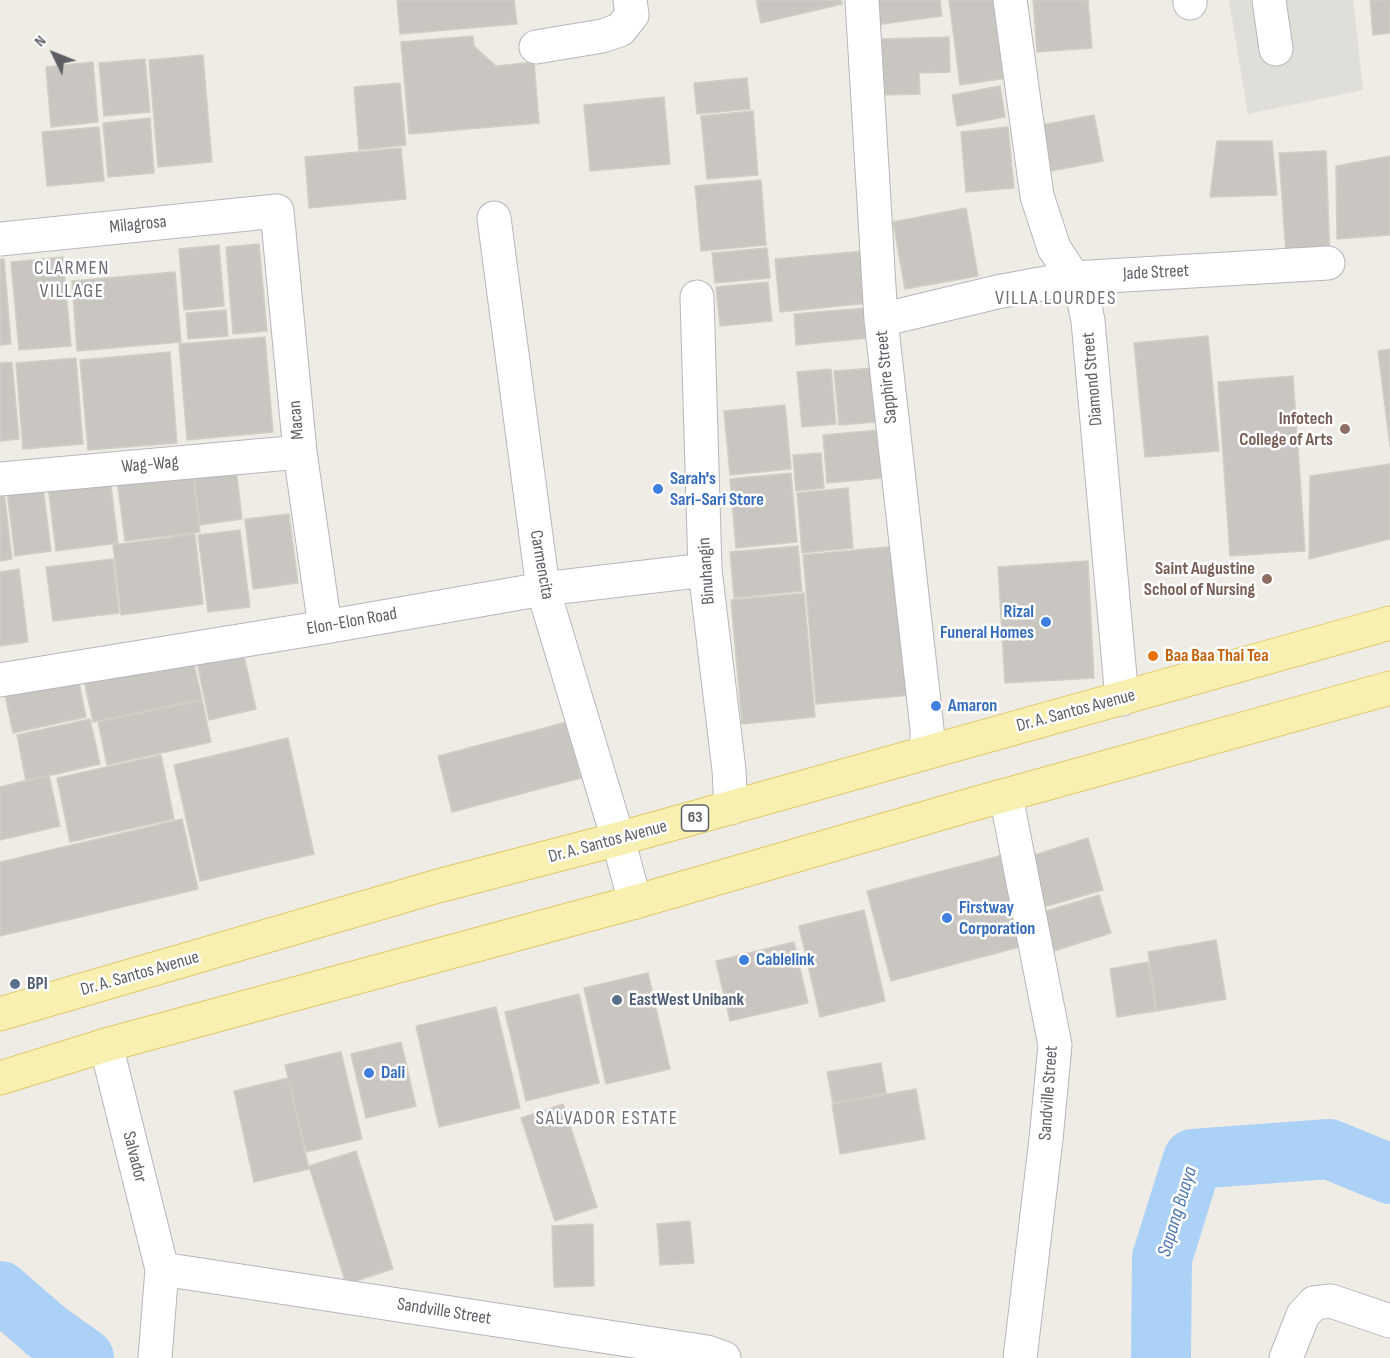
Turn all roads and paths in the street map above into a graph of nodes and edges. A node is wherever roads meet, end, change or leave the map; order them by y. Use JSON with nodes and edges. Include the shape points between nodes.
{"nodes":[{"id":1,"x":630,"y":0,"type":"edge"},
{"id":2,"x":862,"y":0,"type":"edge"},
{"id":3,"x":1010,"y":0,"type":"edge"},
{"id":4,"x":1269,"y":0,"type":"edge"},
{"id":5,"x":536,"y":47,"type":"dead end"},
{"id":6,"x":1276,"y":48,"type":"dead end"},
{"id":7,"x":277,"y":211,"type":"joint"},
{"id":8,"x":494,"y":218,"type":"dead end"},
{"id":9,"x":0,"y":239,"type":"edge"},
{"id":10,"x":1328,"y":263,"type":"dead end"},
{"id":11,"x":1072,"y":278,"type":"junction"},
{"id":12,"x":697,"y":297,"type":"dead end"},
{"id":13,"x":881,"y":320,"type":"junction"},
{"id":14,"x":300,"y":452,"type":"junction"},
{"id":15,"x":0,"y":478,"type":"edge"},
{"id":16,"x":705,"y":570,"type":"junction"},
{"id":17,"x":543,"y":589,"type":"junction"},
{"id":18,"x":1390,"y":623,"type":"edge"},
{"id":19,"x":325,"y":627,"type":"junction"},
{"id":20,"x":0,"y":680,"type":"edge"},
{"id":21,"x":1390,"y":688,"type":"edge"},
{"id":22,"x":1122,"y":699,"type":"junction"},
{"id":23,"x":927,"y":752,"type":"junction"},
{"id":24,"x":1006,"y":796,"type":"junction"},
{"id":25,"x":731,"y":808,"type":"junction"},
{"id":26,"x":618,"y":839,"type":"junction"},
{"id":27,"x":634,"y":902,"type":"junction"},
{"id":28,"x":0,"y":1014,"type":"edge"},
{"id":29,"x":106,"y":1045,"type":"junction"},
{"id":30,"x":0,"y":1078,"type":"edge"},
{"id":31,"x":162,"y":1269,"type":"junction"},
{"id":32,"x":1390,"y":1321,"type":"edge"},
{"id":33,"x":155,"y":1354,"type":"edge"},
{"id":34,"x":724,"y":1358,"type":"edge"},
{"id":35,"x":1020,"y":1358,"type":"edge"},
{"id":36,"x":1286,"y":1358,"type":"edge"}],
"edges":[{"from":1,"to":5,"type":"street","via":[[632,15],[620,30]]},
{"from":2,"to":13,"type":"street","name":"Sapphire Street"},
{"from":3,"to":11,"type":"street","name":"Diamond Street","via":[[1037,196],[1054,248]]},
{"from":4,"to":6,"type":"street"},
{"from":7,"to":9,"type":"street","name":"Milagrosa"},
{"from":7,"to":14,"type":"street","name":"Macan"},
{"from":8,"to":17,"type":"street","name":"Carmencita"},
{"from":10,"to":11,"type":"street","name":"Jade Street"},
{"from":11,"to":13,"type":"street","name":"Jade Street"},
{"from":11,"to":22,"type":"street","name":"Diamond Street","via":[[1082,291],[1088,321]]},
{"from":12,"to":16,"type":"street","name":"Binuhangin"},
{"from":13,"to":23,"type":"street","name":"Sapphire Street"},
{"from":14,"to":15,"type":"street","name":"Wag-Wag"},
{"from":14,"to":19,"type":"street","name":"Macan"},
{"from":16,"to":17,"type":"street","name":"Elon-Elon Road"},
{"from":16,"to":25,"type":"street","name":"Binuhangin"},
{"from":17,"to":19,"type":"street","name":"Elon-Elon Road"},
{"from":17,"to":26,"type":"street","name":"Carmencita"},
{"from":18,"to":22,"type":"main road","name":"Dr. A. Santos Avenue","number":"63"},
{"from":19,"to":20,"type":"street","name":"Elon-Elon Road"},
{"from":21,"to":24,"type":"main road"},
{"from":22,"to":23,"type":"main road","name":"Dr. A. Santos Avenue","number":"63"},
{"from":23,"to":25,"type":"main road","name":"Dr. A. Santos Avenue","number":"63"},
{"from":24,"to":27,"type":"main road"},
{"from":24,"to":35,"type":"street","name":"Sandville Street","via":[[1055,1045]]},
{"from":25,"to":26,"type":"main road","name":"Dr. A. Santos Avenue","number":"63"},
{"from":26,"to":27,"type":"street","name":"Carmencita"},
{"from":26,"to":28,"type":"main road","name":"Dr. A. Santos Avenue","number":"63","via":[[438,886]]},
{"from":27,"to":29,"type":"main road"},
{"from":29,"to":30,"type":"main road"},
{"from":29,"to":31,"type":"street","name":"Salvador"},
{"from":31,"to":33,"type":"street","name":"Salvador"},
{"from":31,"to":34,"type":"street","name":"Sandville Street","via":[[707,1352]]},
{"from":32,"to":36,"type":"street","via":[[1331,1301],[1314,1303],[1303,1315]]}]}
